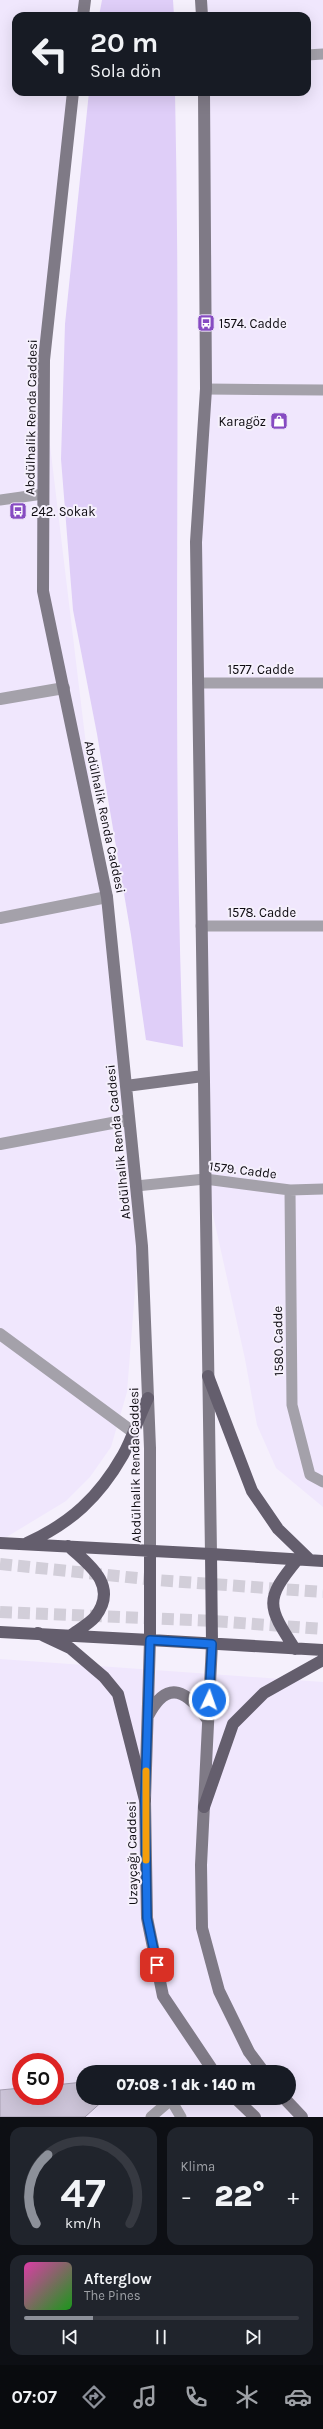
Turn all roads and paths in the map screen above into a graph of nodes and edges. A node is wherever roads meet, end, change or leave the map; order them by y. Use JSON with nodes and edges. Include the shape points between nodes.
{"nodes":[{"id":1,"x":85,"y":0,"type":"edge"},
{"id":2,"x":201,"y":0,"type":"edge"},
{"id":3,"x":84,"y":12,"type":"edge"},
{"id":4,"x":202,"y":12,"type":"edge"},
{"id":5,"x":323,"y":54,"type":"edge"},
{"id":6,"x":311,"y":55,"type":"edge"},
{"id":7,"x":73,"y":96,"type":"edge"},
{"id":8,"x":204,"y":96,"type":"edge"},
{"id":9,"x":206,"y":388,"type":"junction"},
{"id":10,"x":323,"y":390,"type":"edge"},
{"id":11,"x":44,"y":494,"type":"junction"},
{"id":12,"x":0,"y":500,"type":"edge"},
{"id":13,"x":198,"y":683,"type":"junction"},
{"id":14,"x":323,"y":683,"type":"edge"},
{"id":15,"x":64,"y":688,"type":"junction"},
{"id":16,"x":0,"y":699,"type":"edge"},
{"id":17,"x":107,"y":897,"type":"junction"},
{"id":18,"x":0,"y":918,"type":"edge"},
{"id":19,"x":201,"y":926,"type":"junction"},
{"id":20,"x":323,"y":926,"type":"edge"},
{"id":21,"x":203,"y":1076,"type":"junction"},
{"id":22,"x":126,"y":1086,"type":"junction"},
{"id":23,"x":128,"y":1120,"type":"junction"},
{"id":24,"x":0,"y":1144,"type":"edge"},
{"id":25,"x":205,"y":1179,"type":"junction"},
{"id":26,"x":136,"y":1186,"type":"junction"},
{"id":27,"x":323,"y":1189,"type":"edge"},
{"id":28,"x":290,"y":1190,"type":"junction"},
{"id":29,"x":0,"y":1334,"type":"edge"},
{"id":30,"x":208,"y":1376,"type":"junction"},
{"id":31,"x":148,"y":1398,"type":"junction"},
{"id":32,"x":133,"y":1432,"type":"junction"},
{"id":33,"x":323,"y":1482,"type":"edge"},
{"id":34,"x":0,"y":1543,"type":"edge"},
{"id":35,"x":24,"y":1544,"type":"junction"},
{"id":36,"x":68,"y":1546,"type":"junction"},
{"id":37,"x":150,"y":1551,"type":"junction"},
{"id":38,"x":210,"y":1554,"type":"junction"},
{"id":39,"x":304,"y":1560,"type":"junction"},
{"id":40,"x":323,"y":1561,"type":"edge"},
{"id":41,"x":0,"y":1632,"type":"edge"},
{"id":42,"x":38,"y":1633,"type":"junction"},
{"id":43,"x":70,"y":1636,"type":"junction"},
{"id":44,"x":150,"y":1640,"type":"junction"},
{"id":45,"x":212,"y":1644,"type":"junction"},
{"id":46,"x":295,"y":1648,"type":"junction"},
{"id":47,"x":323,"y":1650,"type":"edge"},
{"id":48,"x":323,"y":1660,"type":"edge"},
{"id":49,"x":147,"y":1719,"type":"junction"},
{"id":50,"x":208,"y":1720,"type":"junction"},
{"id":51,"x":145,"y":1800,"type":"junction"},
{"id":52,"x":204,"y":1807,"type":"junction"},
{"id":53,"x":206,"y":2065,"type":"edge"},
{"id":54,"x":259,"y":2065,"type":"edge"},
{"id":55,"x":165,"y":2105,"type":"edge"},
{"id":56,"x":175,"y":2105,"type":"edge"},
{"id":57,"x":242,"y":2105,"type":"edge"},
{"id":58,"x":291,"y":2105,"type":"edge"},
{"id":59,"x":151,"y":2117,"type":"edge"},
{"id":60,"x":181,"y":2117,"type":"edge"},
{"id":61,"x":255,"y":2117,"type":"edge"},
{"id":62,"x":302,"y":2117,"type":"edge"}],
"edges":[{"from":1,"to":3,"type":"main road"},
{"from":2,"to":4,"type":"main road"},
{"from":5,"to":6,"type":"lane"},
{"from":7,"to":11,"type":"main road","name":"Abdülhalik Renda Caddesi","via":[[44,360]]},
{"from":8,"to":9,"type":"main road"},
{"from":9,"to":10,"type":"lane"},
{"from":9,"to":13,"type":"main road","via":[[196,542]]},
{"from":11,"to":12,"type":"lane"},
{"from":11,"to":15,"type":"main road","name":"Abdülhalik Renda Caddesi","via":[[43,590]]},
{"from":13,"to":14,"type":"lane","name":"1577. Cadde"},
{"from":13,"to":19,"type":"main road"},
{"from":15,"to":16,"type":"street"},
{"from":15,"to":17,"type":"main road","name":"Abdülhalik Renda Caddesi"},
{"from":17,"to":18,"type":"street"},
{"from":17,"to":22,"type":"main road","name":"Abdülhalik Renda Caddesi"},
{"from":19,"to":20,"type":"lane","name":"1578. Cadde"},
{"from":19,"to":21,"type":"main road"},
{"from":21,"to":22,"type":"main road"},
{"from":21,"to":25,"type":"main road"},
{"from":22,"to":23,"type":"main road","name":"Abdülhalik Renda Caddesi"},
{"from":23,"to":24,"type":"street"},
{"from":23,"to":26,"type":"main road","name":"Abdülhalik Renda Caddesi"},
{"from":25,"to":26,"type":"lane","name":"1579. Cadde"},
{"from":25,"to":28,"type":"lane","name":"1579. Cadde"},
{"from":25,"to":30,"type":"main road"},
{"from":26,"to":31,"type":"main road","name":"Abdülhalik Renda Caddesi","via":[[142,1246]]},
{"from":27,"to":28,"type":"lane","name":"1579. Cadde"},
{"from":28,"to":33,"type":"lane","name":"1580. Cadde","via":[[292,1405],[310,1475]]},
{"from":29,"to":32,"type":"street"},
{"from":30,"to":38,"type":"main road"},
{"from":30,"to":39,"type":"main road","via":[[252,1491],[278,1529]]},
{"from":31,"to":32,"type":"main road"},
{"from":31,"to":37,"type":"main road","name":"Abdülhalik Renda Caddesi"},
{"from":32,"to":35,"type":"main road","via":[[123,1454],[102,1486],[78,1513],[53,1531]]},
{"from":34,"to":35,"type":"main road"},
{"from":35,"to":36,"type":"main road"},
{"from":36,"to":37,"type":"main road"},
{"from":36,"to":43,"type":"main road","via":[[94,1569],[104,1585],[102,1605],[94,1618]]},
{"from":37,"to":38,"type":"main road"},
{"from":37,"to":44,"type":"main road"},
{"from":38,"to":39,"type":"main road"},
{"from":38,"to":45,"type":"main road"},
{"from":39,"to":40,"type":"main road"},
{"from":39,"to":46,"type":"main road","via":[[279,1582],[273,1602],[274,1615]]},
{"from":41,"to":42,"type":"main road"},
{"from":42,"to":43,"type":"main road"},
{"from":42,"to":51,"type":"main road","via":[[70,1648],[104,1677],[118,1694]]},
{"from":43,"to":44,"type":"main road"},
{"from":44,"to":45,"type":"main road"},
{"from":44,"to":49,"type":"main road","name":"Uzayçağı Caddesi"},
{"from":45,"to":46,"type":"main road"},
{"from":45,"to":50,"type":"main road"},
{"from":46,"to":47,"type":"main road"},
{"from":48,"to":52,"type":"main road","via":[[264,1693],[233,1724]]},
{"from":49,"to":50,"type":"main road","via":[[155,1702],[161,1697],[179,1693],[187,1695],[197,1704]]},
{"from":49,"to":51,"type":"main road","name":"Uzayçağı Caddesi"},
{"from":50,"to":52,"type":"main road"},
{"from":51,"to":53,"type":"main road","name":"Uzayçağı Caddesi","via":[[147,1918],[163,1996]]},
{"from":52,"to":54,"type":"main road","via":[[201,1865],[202,1928],[219,1990],[249,2052]]},
{"from":55,"to":59,"type":"lane"},
{"from":56,"to":60,"type":"lane"},
{"from":57,"to":61,"type":"main road"},
{"from":58,"to":62,"type":"main road"}]}
